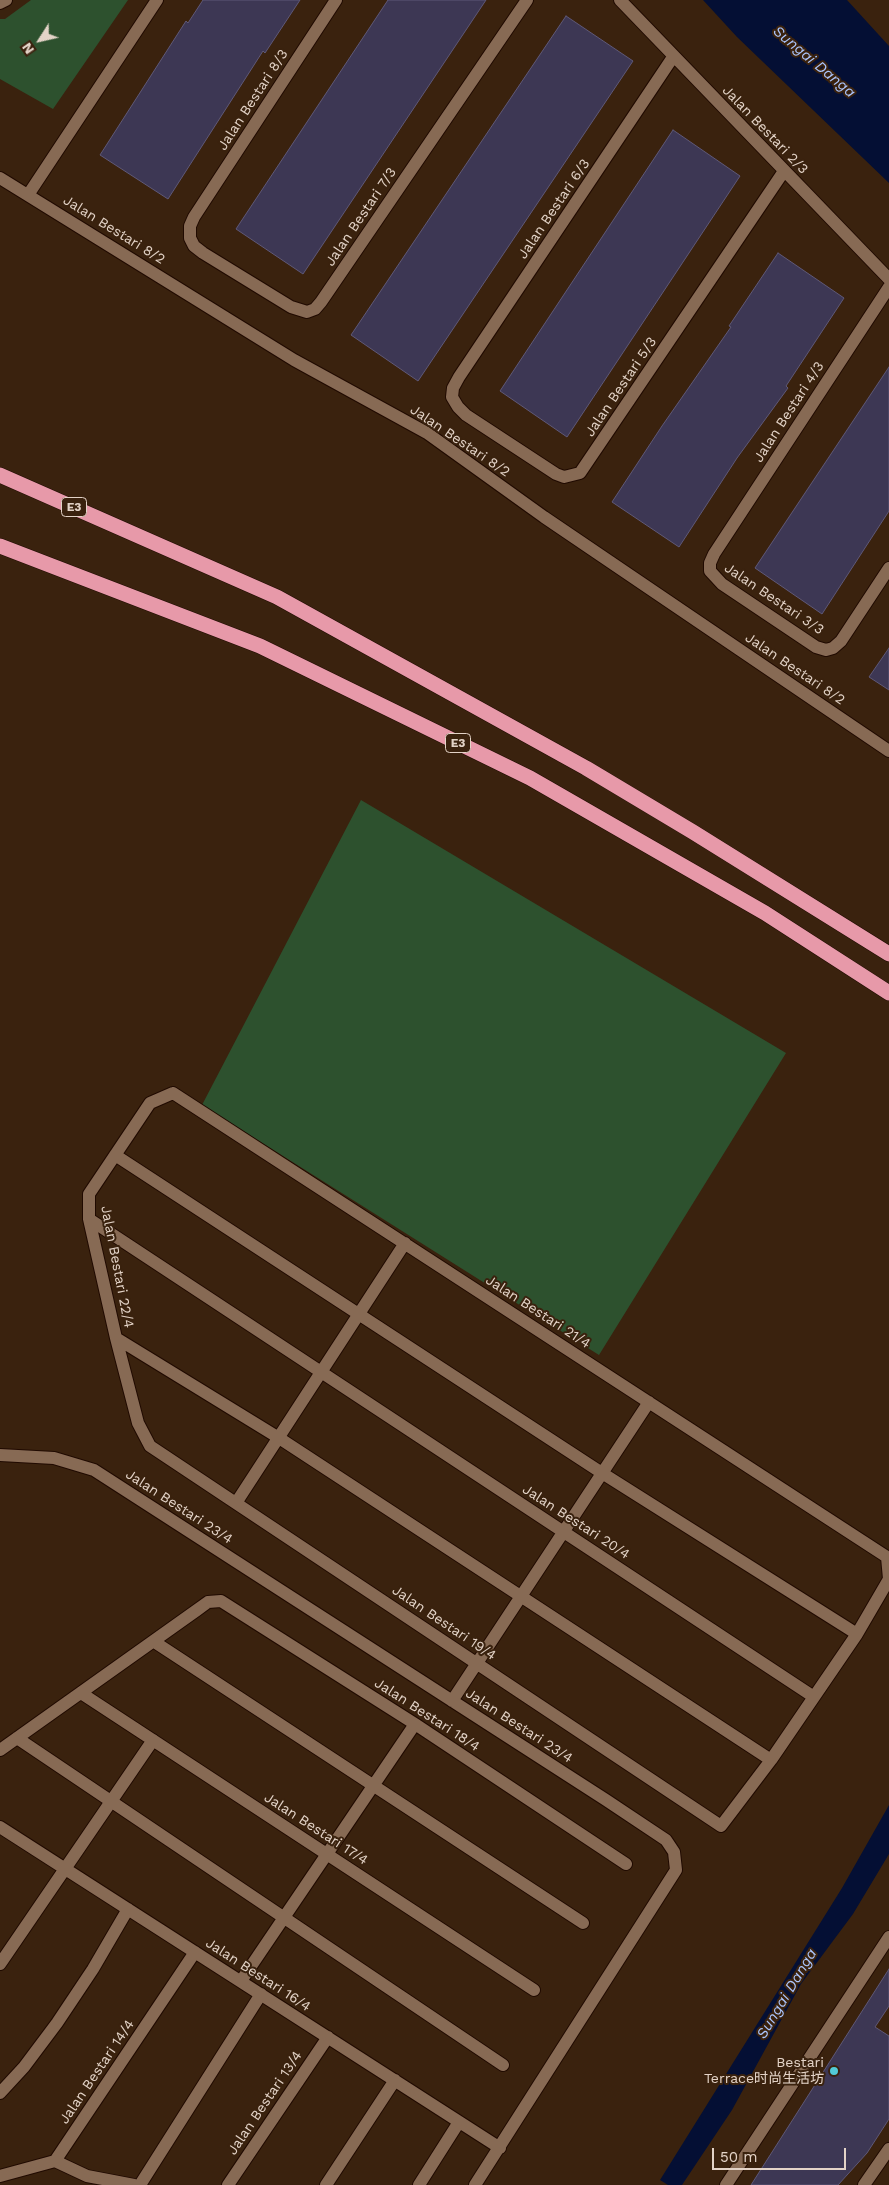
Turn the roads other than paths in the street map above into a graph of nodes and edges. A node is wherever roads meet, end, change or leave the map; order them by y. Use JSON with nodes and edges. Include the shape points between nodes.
{"nodes":[{"id":1,"x":6,"y":0,"type":"edge"},
{"id":2,"x":157,"y":0,"type":"edge"},
{"id":3,"x":336,"y":0,"type":"edge"},
{"id":4,"x":527,"y":0,"type":"edge"},
{"id":5,"x":620,"y":0,"type":"edge"},
{"id":6,"x":0,"y":3,"type":"edge"},
{"id":7,"x":673,"y":58,"type":"junction"},
{"id":8,"x":784,"y":171,"type":"junction"},
{"id":9,"x":0,"y":178,"type":"edge"},
{"id":10,"x":28,"y":195,"type":"junction"},
{"id":11,"x":194,"y":217,"type":"joint"},
{"id":12,"x":889,"y":280,"type":"edge"},
{"id":13,"x":889,"y":287,"type":"edge"},
{"id":14,"x":459,"y":378,"type":"joint"},
{"id":15,"x":0,"y":476,"type":"edge"},
{"id":16,"x":0,"y":546,"type":"edge"},
{"id":17,"x":714,"y":554,"type":"joint"},
{"id":18,"x":889,"y":568,"type":"edge"},
{"id":19,"x":889,"y":751,"type":"edge"},
{"id":20,"x":889,"y":954,"type":"edge"},
{"id":21,"x":889,"y":994,"type":"edge"},
{"id":22,"x":173,"y":1093,"type":"joint"},
{"id":23,"x":115,"y":1155,"type":"junction"},
{"id":24,"x":89,"y":1219,"type":"junction"},
{"id":25,"x":405,"y":1243,"type":"junction"},
{"id":26,"x":359,"y":1314,"type":"junction"},
{"id":27,"x":116,"y":1338,"type":"junction"},
{"id":28,"x":321,"y":1372,"type":"junction"},
{"id":29,"x":649,"y":1402,"type":"junction"},
{"id":30,"x":279,"y":1438,"type":"junction"},
{"id":31,"x":150,"y":1446,"type":"joint"},
{"id":32,"x":0,"y":1455,"type":"edge"},
{"id":33,"x":602,"y":1473,"type":"junction"},
{"id":34,"x":236,"y":1503,"type":"junction"},
{"id":35,"x":564,"y":1531,"type":"junction"},
{"id":36,"x":520,"y":1597,"type":"junction"},
{"id":37,"x":857,"y":1634,"type":"junction"},
{"id":38,"x":153,"y":1641,"type":"junction"},
{"id":39,"x":477,"y":1663,"type":"junction"},
{"id":40,"x":81,"y":1692,"type":"junction"},
{"id":41,"x":814,"y":1697,"type":"junction"},
{"id":42,"x":452,"y":1701,"type":"junction"},
{"id":43,"x":415,"y":1724,"type":"junction"},
{"id":44,"x":17,"y":1738,"type":"junction"},
{"id":45,"x":153,"y":1740,"type":"junction"},
{"id":46,"x":0,"y":1750,"type":"edge"},
{"id":47,"x":772,"y":1760,"type":"junction"},
{"id":48,"x":373,"y":1786,"type":"junction"},
{"id":49,"x":110,"y":1800,"type":"junction"},
{"id":50,"x":0,"y":1827,"type":"edge"},
{"id":51,"x":327,"y":1854,"type":"junction"},
{"id":52,"x":626,"y":1864,"type":"dead end"},
{"id":53,"x":64,"y":1868,"type":"junction"},
{"id":54,"x":128,"y":1909,"type":"junction"},
{"id":55,"x":284,"y":1918,"type":"junction"},
{"id":56,"x":583,"y":1923,"type":"dead end"},
{"id":57,"x":889,"y":1937,"type":"edge"},
{"id":58,"x":195,"y":1952,"type":"junction"},
{"id":59,"x":0,"y":1964,"type":"edge"},
{"id":60,"x":241,"y":1981,"type":"junction"},
{"id":61,"x":534,"y":1990,"type":"dead end"},
{"id":62,"x":261,"y":1994,"type":"junction"},
{"id":63,"x":328,"y":2037,"type":"junction"},
{"id":64,"x":503,"y":2065,"type":"dead end"},
{"id":65,"x":394,"y":2080,"type":"junction"},
{"id":66,"x":0,"y":2093,"type":"edge"},
{"id":67,"x":459,"y":2122,"type":"junction"},
{"id":68,"x":500,"y":2148,"type":"junction"},
{"id":69,"x":889,"y":2149,"type":"edge"},
{"id":70,"x":55,"y":2161,"type":"junction"},
{"id":71,"x":0,"y":2176,"type":"edge"},
{"id":72,"x":134,"y":2185,"type":"edge"},
{"id":73,"x":140,"y":2185,"type":"edge"},
{"id":74,"x":228,"y":2185,"type":"edge"},
{"id":75,"x":326,"y":2185,"type":"edge"},
{"id":76,"x":419,"y":2185,"type":"edge"},
{"id":77,"x":475,"y":2185,"type":"edge"},
{"id":78,"x":726,"y":2185,"type":"edge"},
{"id":79,"x":864,"y":2185,"type":"edge"}],
"edges":[{"from":1,"to":6,"type":"street"},
{"from":2,"to":10,"type":"street"},
{"from":3,"to":11,"type":"street","name":"Jalan Bestari 8/3"},
{"from":4,"to":11,"type":"street","name":"Jalan Bestari 7/3","via":[[315,309],[299,311],[203,253],[190,238]]},
{"from":5,"to":7,"type":"street","name":"Jalan Bestari 2/3"},
{"from":7,"to":8,"type":"street","name":"Jalan Bestari 2/3"},
{"from":7,"to":14,"type":"street","name":"Jalan Bestari 6/3"},
{"from":8,"to":12,"type":"street","name":"Jalan Bestari 2/3"},
{"from":8,"to":14,"type":"street","name":"Jalan Bestari 5/3","via":[[580,473],[564,477],[556,474],[466,415],[452,397]]},
{"from":9,"to":10,"type":"street","name":"Jalan Bestari 8/2"},
{"from":10,"to":19,"type":"street","name":"Jalan Bestari 8/2","via":[[294,360],[427,433],[544,517]]},
{"from":13,"to":17,"type":"street","name":"Jalan Bestari 4/3"},
{"from":15,"to":20,"type":"highway","number":"E3","via":[[277,597],[586,768]]},
{"from":16,"to":21,"type":"highway","number":"E3","via":[[260,646],[530,778],[765,913]]},
{"from":17,"to":18,"type":"street","name":"Jalan Bestari 3/3","via":[[710,571],[715,578],[816,647],[826,650],[841,640]]},
{"from":22,"to":23,"type":"street","name":"Jalan Bestari 22/4","via":[[150,1103]]},
{"from":22,"to":25,"type":"street","name":"Jalan Bestari 21/4"},
{"from":23,"to":24,"type":"street","name":"Jalan Bestari 22/4","via":[[89,1194]]},
{"from":23,"to":26,"type":"street"},
{"from":24,"to":27,"type":"street","name":"Jalan Bestari 22/4"},
{"from":24,"to":28,"type":"street","name":"Jalan Bestari 20/4"},
{"from":25,"to":26,"type":"street"},
{"from":25,"to":29,"type":"street","name":"Jalan Bestari 21/4"},
{"from":26,"to":28,"type":"street"},
{"from":26,"to":33,"type":"street"},
{"from":27,"to":30,"type":"street"},
{"from":27,"to":31,"type":"street","name":"Jalan Bestari 22/4","via":[[138,1423]]},
{"from":28,"to":30,"type":"street"},
{"from":28,"to":35,"type":"street","name":"Jalan Bestari 20/4"},
{"from":29,"to":33,"type":"street"},
{"from":29,"to":37,"type":"street","name":"Jalan Bestari 21/4","via":[[887,1557],[889,1579]]},
{"from":30,"to":34,"type":"street"},
{"from":30,"to":36,"type":"street"},
{"from":31,"to":34,"type":"street","name":"Jalan Bestari 19/4"},
{"from":32,"to":42,"type":"street","name":"Jalan Bestari 23/4","via":[[54,1458],[94,1470]]},
{"from":33,"to":35,"type":"street"},
{"from":33,"to":37,"type":"street"},
{"from":34,"to":39,"type":"street","name":"Jalan Bestari 19/4"},
{"from":35,"to":36,"type":"street"},
{"from":35,"to":41,"type":"street","name":"Jalan Bestari 20/4"},
{"from":36,"to":39,"type":"street"},
{"from":36,"to":47,"type":"street"},
{"from":37,"to":41,"type":"street"},
{"from":38,"to":40,"type":"street"},
{"from":38,"to":43,"type":"street","name":"Jalan Bestari 18/4","via":[[208,1602],[221,1601]]},
{"from":38,"to":48,"type":"street"},
{"from":39,"to":42,"type":"street"},
{"from":39,"to":47,"type":"street","name":"Jalan Bestari 19/4","via":[[721,1826]]},
{"from":40,"to":44,"type":"street"},
{"from":40,"to":45,"type":"street","name":"Jalan Bestari 17/4"},
{"from":41,"to":47,"type":"street"},
{"from":42,"to":68,"type":"street","name":"Jalan Bestari 23/4","via":[[666,1840],[674,1852],[676,1870]]},
{"from":43,"to":48,"type":"street"},
{"from":43,"to":52,"type":"street","name":"Jalan Bestari 18/4"},
{"from":44,"to":46,"type":"street"},
{"from":44,"to":49,"type":"street"},
{"from":45,"to":49,"type":"street"},
{"from":45,"to":51,"type":"street","name":"Jalan Bestari 17/4"},
{"from":48,"to":51,"type":"street"},
{"from":48,"to":56,"type":"street"},
{"from":49,"to":53,"type":"street"},
{"from":49,"to":55,"type":"street"},
{"from":50,"to":53,"type":"street","name":"Jalan Bestari 16/4"},
{"from":51,"to":55,"type":"street"},
{"from":51,"to":61,"type":"street","name":"Jalan Bestari 17/4"},
{"from":53,"to":54,"type":"street","name":"Jalan Bestari 16/4"},
{"from":53,"to":59,"type":"street"},
{"from":54,"to":58,"type":"street","name":"Jalan Bestari 16/4"},
{"from":54,"to":66,"type":"street","via":[[57,2023]]},
{"from":55,"to":60,"type":"street"},
{"from":55,"to":64,"type":"street"},
{"from":57,"to":78,"type":"street"},
{"from":58,"to":60,"type":"street","name":"Jalan Bestari 16/4"},
{"from":58,"to":70,"type":"street","name":"Jalan Bestari 14/4"},
{"from":60,"to":62,"type":"street","name":"Jalan Bestari 16/4"},
{"from":62,"to":63,"type":"street","name":"Jalan Bestari 16/4"},
{"from":62,"to":73,"type":"street"},
{"from":63,"to":65,"type":"street","name":"Jalan Bestari 16/4"},
{"from":63,"to":74,"type":"street","name":"Jalan Bestari 13/4"},
{"from":65,"to":67,"type":"street","name":"Jalan Bestari 16/4"},
{"from":65,"to":75,"type":"street"},
{"from":67,"to":68,"type":"street","name":"Jalan Bestari 16/4"},
{"from":67,"to":76,"type":"street"},
{"from":68,"to":77,"type":"street","name":"Jalan Bestari 23/4"},
{"from":69,"to":79,"type":"street"},
{"from":70,"to":71,"type":"street"},
{"from":70,"to":72,"type":"street","via":[[87,2176]]}]}
